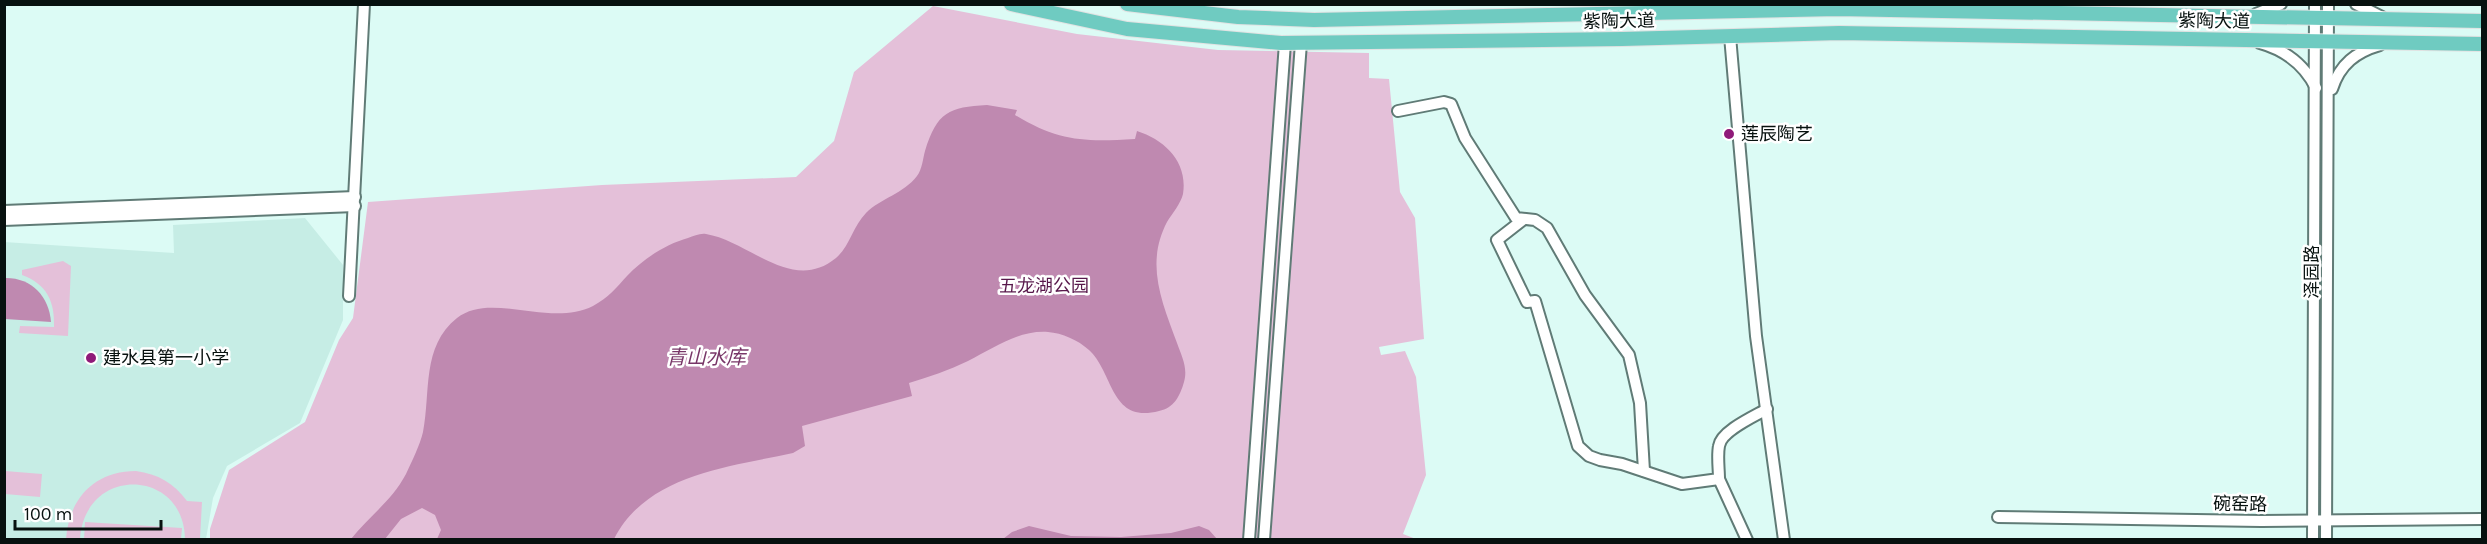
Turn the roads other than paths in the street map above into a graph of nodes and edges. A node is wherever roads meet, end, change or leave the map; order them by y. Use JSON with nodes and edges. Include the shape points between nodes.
{"nodes":[{"id":1,"x":364,"y":4,"type":"edge"},
{"id":2,"x":1011,"y":4,"type":"edge"},
{"id":3,"x":1127,"y":4,"type":"edge"},
{"id":4,"x":2281,"y":4,"type":"edge"},
{"id":5,"x":2356,"y":4,"type":"edge"},
{"id":6,"x":1802,"y":7,"type":"edge"},
{"id":7,"x":1778,"y":8,"type":"edge"},
{"id":8,"x":2033,"y":8,"type":"edge"},
{"id":9,"x":2322,"y":11,"type":"edge"},
{"id":10,"x":2247,"y":17,"type":"junction"},
{"id":11,"x":2391,"y":20,"type":"junction"},
{"id":12,"x":2482,"y":21,"type":"edge"},
{"id":13,"x":1800,"y":34,"type":"junction"},
{"id":14,"x":1777,"y":35,"type":"junction"},
{"id":15,"x":1730,"y":36,"type":"junction"},
{"id":16,"x":2244,"y":40,"type":"junction"},
{"id":17,"x":2322,"y":41,"type":"junction"},
{"id":18,"x":2390,"y":42,"type":"junction"},
{"id":19,"x":1285,"y":43,"type":"junction"},
{"id":20,"x":1301,"y":43,"type":"junction"},
{"id":21,"x":2482,"y":44,"type":"edge"},
{"id":22,"x":2316,"y":89,"type":"junction"},
{"id":23,"x":2330,"y":95,"type":"junction"},
{"id":24,"x":1398,"y":111,"type":"dead end"},
{"id":25,"x":355,"y":201,"type":"junction"},
{"id":26,"x":4,"y":211,"type":"edge"},
{"id":27,"x":1524,"y":219,"type":"junction"},
{"id":28,"x":4,"y":220,"type":"edge"},
{"id":29,"x":349,"y":296,"type":"dead end"},
{"id":30,"x":1767,"y":409,"type":"junction"},
{"id":31,"x":1644,"y":471,"type":"junction"},
{"id":32,"x":1719,"y":479,"type":"junction"},
{"id":33,"x":1998,"y":517,"type":"dead end"},
{"id":34,"x":2482,"y":519,"type":"edge"},
{"id":35,"x":2313,"y":520,"type":"junction"},
{"id":36,"x":2326,"y":520,"type":"junction"},
{"id":37,"x":1249,"y":540,"type":"edge"},
{"id":38,"x":1264,"y":540,"type":"edge"},
{"id":39,"x":1747,"y":540,"type":"edge"},
{"id":40,"x":1784,"y":540,"type":"edge"},
{"id":41,"x":2313,"y":540,"type":"edge"},
{"id":42,"x":2326,"y":540,"type":"edge"}],
"edges":[{"from":1,"to":25,"type":"street"},
{"from":2,"to":19,"type":"main road","name":"紫陶大道","via":[[1138,30]]},
{"from":3,"to":7,"type":"main road","name":"紫陶大道","via":[[1238,16],[1325,20]]},
{"from":4,"to":10,"type":"street"},
{"from":5,"to":11,"type":"street"},
{"from":6,"to":7,"type":"main road","name":"紫陶大道"},
{"from":6,"to":8,"type":"main road","name":"紫陶大道"},
{"from":6,"to":13,"type":"main road"},
{"from":7,"to":14,"type":"main road"},
{"from":8,"to":10,"type":"main road","name":"紫陶大道"},
{"from":9,"to":10,"type":"main road","name":"紫陶大道"},
{"from":9,"to":11,"type":"main road","name":"紫陶大道"},
{"from":9,"to":17,"type":"street","name":"泽园路"},
{"from":11,"to":12,"type":"main road","name":"紫陶大道"},
{"from":13,"to":14,"type":"main road","name":"紫陶大道"},
{"from":13,"to":16,"type":"main road","name":"紫陶大道"},
{"from":14,"to":15,"type":"main road","name":"紫陶大道"},
{"from":15,"to":20,"type":"main road","name":"紫陶大道"},
{"from":15,"to":30,"type":"street","via":[[1756,336]]},
{"from":16,"to":17,"type":"main road","name":"紫陶大道"},
{"from":16,"to":22,"type":"street","via":[[2284,53],[2302,67]]},
{"from":17,"to":18,"type":"main road","name":"紫陶大道"},
{"from":17,"to":22,"type":"street","name":"泽园路"},
{"from":17,"to":23,"type":"street","name":"泽园路"},
{"from":18,"to":21,"type":"main road","name":"紫陶大道"},
{"from":18,"to":23,"type":"street","via":[[2348,61],[2338,73]]},
{"from":19,"to":20,"type":"main road","name":"紫陶大道"},
{"from":19,"to":37,"type":"street"},
{"from":20,"to":38,"type":"street"},
{"from":22,"to":35,"type":"street","name":"泽园路"},
{"from":23,"to":36,"type":"street","name":"泽园路"},
{"from":24,"to":27,"type":"street","via":[[1451,104],[1466,138],[1516,218]]},
{"from":25,"to":26,"type":"street"},
{"from":25,"to":28,"type":"street"},
{"from":25,"to":29,"type":"street"},
{"from":27,"to":31,"type":"street","via":[[1535,220],[1547,228],[1585,295],[1629,355],[1640,403]]},
{"from":27,"to":31,"type":"street","via":[[1497,240],[1527,302],[1535,300],[1578,446],[1589,456]]},
{"from":30,"to":32,"type":"street","via":[[1721,440]]},
{"from":30,"to":40,"type":"street"},
{"from":31,"to":32,"type":"street","via":[[1686,484]]},
{"from":32,"to":39,"type":"street"},
{"from":33,"to":35,"type":"street","name":"碗窑路"},
{"from":34,"to":36,"type":"street","name":"碗窑路"},
{"from":35,"to":36,"type":"street","name":"碗窑路"},
{"from":35,"to":41,"type":"street","name":"泽园路"},
{"from":36,"to":42,"type":"street","name":"泽园路"}]}
